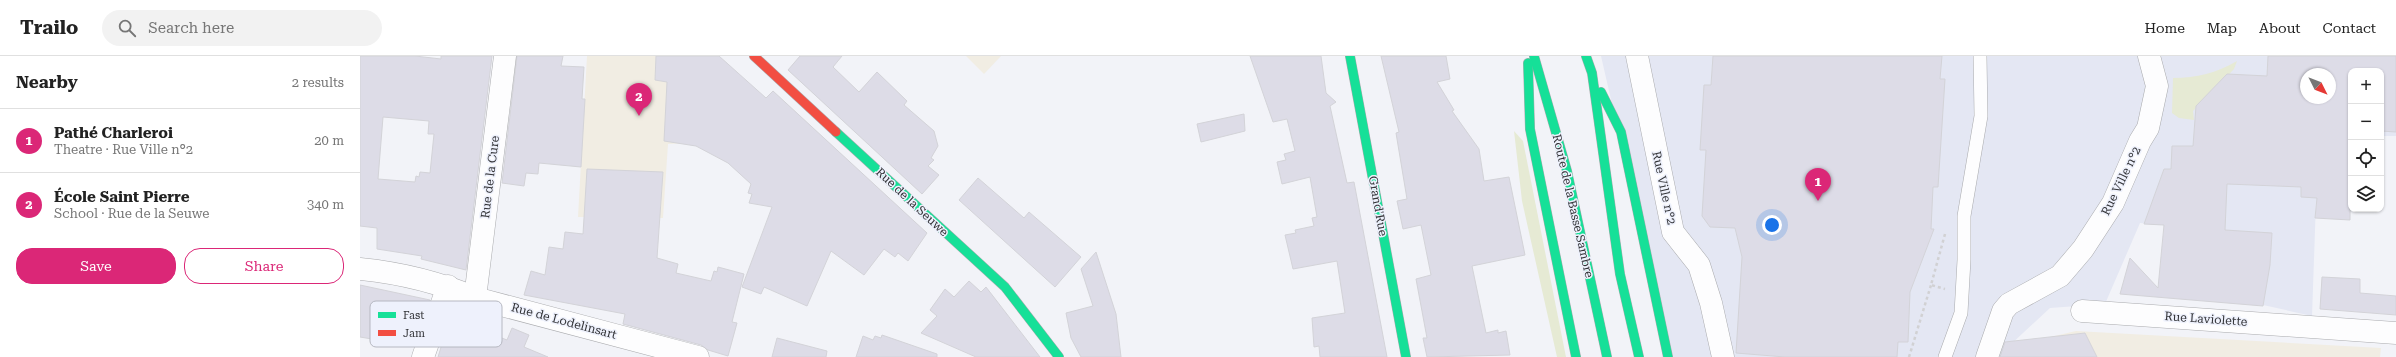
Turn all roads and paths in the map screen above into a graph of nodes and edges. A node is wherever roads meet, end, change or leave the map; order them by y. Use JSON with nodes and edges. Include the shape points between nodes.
{"nodes":[{"id":1,"x":505,"y":56,"type":"edge"},
{"id":2,"x":754,"y":56,"type":"edge"},
{"id":3,"x":1350,"y":56,"type":"edge"},
{"id":4,"x":1527,"y":56,"type":"edge"},
{"id":5,"x":1534,"y":56,"type":"edge"},
{"id":6,"x":1586,"y":56,"type":"edge"},
{"id":7,"x":1637,"y":56,"type":"edge"},
{"id":8,"x":1980,"y":56,"type":"edge"},
{"id":9,"x":2149,"y":56,"type":"edge"},
{"id":10,"x":1592,"y":73,"type":"junction"},
{"id":11,"x":360,"y":269,"type":"edge"},
{"id":12,"x":1931,"y":285,"type":"dead end"},
{"id":13,"x":448,"y":286,"type":"junction"},
{"id":14,"x":476,"y":298,"type":"junction"},
{"id":15,"x":443,"y":301,"type":"edge"},
{"id":16,"x":487,"y":301,"type":"edge"},
{"id":17,"x":502,"y":305,"type":"edge"},
{"id":18,"x":2082,"y":311,"type":"dead end"},
{"id":19,"x":2396,"y":332,"type":"edge"},
{"id":20,"x":427,"y":347,"type":"edge"},
{"id":21,"x":423,"y":357,"type":"edge"},
{"id":22,"x":698,"y":357,"type":"edge"},
{"id":23,"x":1059,"y":357,"type":"edge"},
{"id":24,"x":1406,"y":357,"type":"edge"},
{"id":25,"x":1576,"y":357,"type":"edge"},
{"id":26,"x":1607,"y":357,"type":"edge"},
{"id":27,"x":1639,"y":357,"type":"edge"},
{"id":28,"x":1668,"y":357,"type":"edge"},
{"id":29,"x":1722,"y":357,"type":"edge"},
{"id":30,"x":1909,"y":357,"type":"edge"},
{"id":31,"x":1945,"y":357,"type":"edge"},
{"id":32,"x":1988,"y":357,"type":"edge"}],
"edges":[{"from":1,"to":14,"type":"street","name":"Rue de la Cure"},
{"from":2,"to":23,"type":"main road","name":"Rue de la Seuwe","via":[[1005,287]]},
{"from":3,"to":24,"type":"main road","name":"Grand'Rue"},
{"from":4,"to":25,"type":"main road","via":[[1530,129]]},
{"from":5,"to":26,"type":"main road","name":"Route de la Basse Sambre","via":[[1567,171]]},
{"from":6,"to":10,"type":"main road"},
{"from":7,"to":29,"type":"street","name":"Rue Ville n°2","via":[[1674,232],[1699,265],[1711,303]]},
{"from":8,"to":31,"type":"lane","via":[[1981,116],[1964,216],[1961,313]]},
{"from":9,"to":32,"type":"street","name":"Rue Ville n°2","via":[[2157,86],[2148,128],[2113,203],[2083,249],[2060,276],[2009,304],[2003,311]]},
{"from":10,"to":27,"type":"main road","via":[[1620,274]]},
{"from":10,"to":28,"type":"main road","via":[[1621,132]]},
{"from":11,"to":13,"type":"street","name":"Rue de Lodelinsart","via":[[392,272]]},
{"from":12,"to":30,"type":"path"},
{"from":13,"to":14,"type":"street","name":"Rue de Lodelinsart"},
{"from":13,"to":15,"type":"street"},
{"from":14,"to":16,"type":"street","name":"Rue de Lodelinsart"},
{"from":17,"to":22,"type":"street","name":"Rue de Lodelinsart"},
{"from":18,"to":19,"type":"street","name":"Rue Laviolette"},
{"from":20,"to":21,"type":"street"}]}
